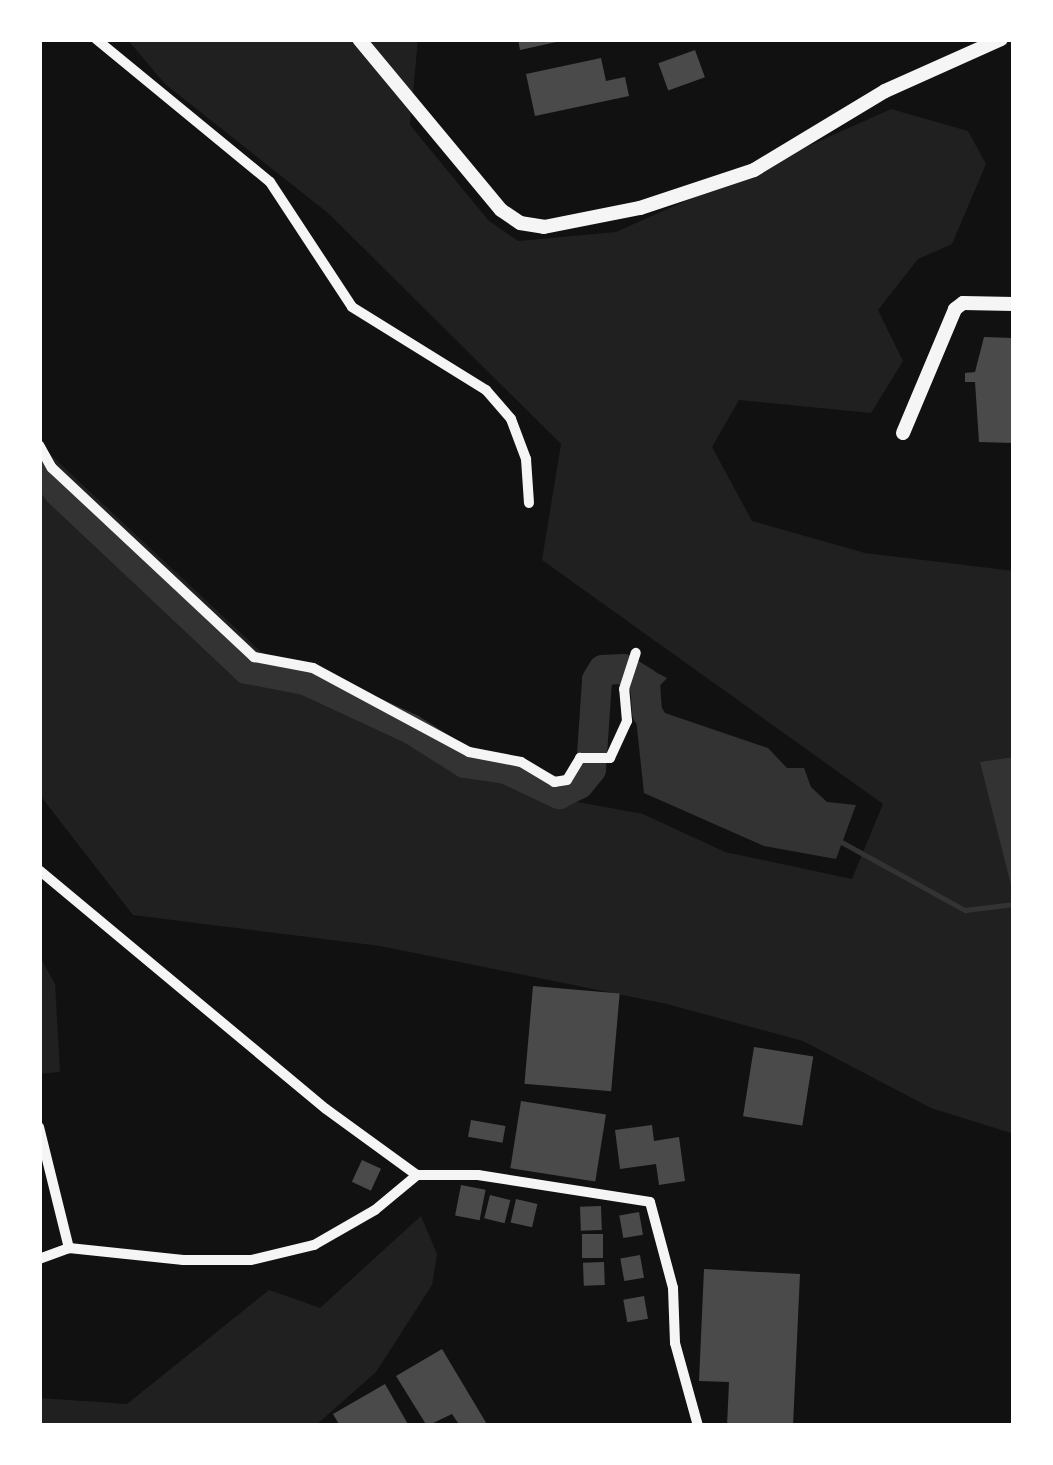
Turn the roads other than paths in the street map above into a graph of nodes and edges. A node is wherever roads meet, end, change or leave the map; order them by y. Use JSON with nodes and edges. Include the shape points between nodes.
{"nodes":[{"id":1,"x":96,"y":39,"type":"edge"},
{"id":2,"x":359,"y":39,"type":"edge"},
{"id":3,"x":1001,"y":39,"type":"edge"},
{"id":4,"x":1014,"y":304,"type":"edge"},
{"id":5,"x":903,"y":433,"type":"dead end"},
{"id":6,"x":39,"y":445,"type":"edge"},
{"id":7,"x":529,"y":502,"type":"dead end"},
{"id":8,"x":636,"y":653,"type":"dead end"},
{"id":9,"x":39,"y":870,"type":"edge"},
{"id":10,"x":39,"y":1127,"type":"edge"},
{"id":11,"x":417,"y":1175,"type":"junction"},
{"id":12,"x":69,"y":1247,"type":"junction"},
{"id":13,"x":39,"y":1258,"type":"edge"},
{"id":14,"x":698,"y":1426,"type":"edge"}],
"edges":[{"from":1,"to":7,"type":"street","via":[[270,182],[352,307],[486,391],[511,419],[526,459]]},
{"from":2,"to":3,"type":"street","via":[[501,210],[544,227],[640,208],[754,170],[885,91]]},
{"from":4,"to":5,"type":"street","via":[[955,309]]},
{"from":6,"to":8,"type":"street","via":[[68,484],[254,657],[314,668],[469,752],[521,763],[554,782],[567,780],[580,758],[610,758],[628,721],[624,689]]},
{"from":9,"to":11,"type":"street"},
{"from":10,"to":12,"type":"street"},
{"from":11,"to":12,"type":"street","via":[[314,1245],[251,1260]]},
{"from":11,"to":14,"type":"street","via":[[478,1175],[650,1202]]},
{"from":12,"to":13,"type":"street"}]}
